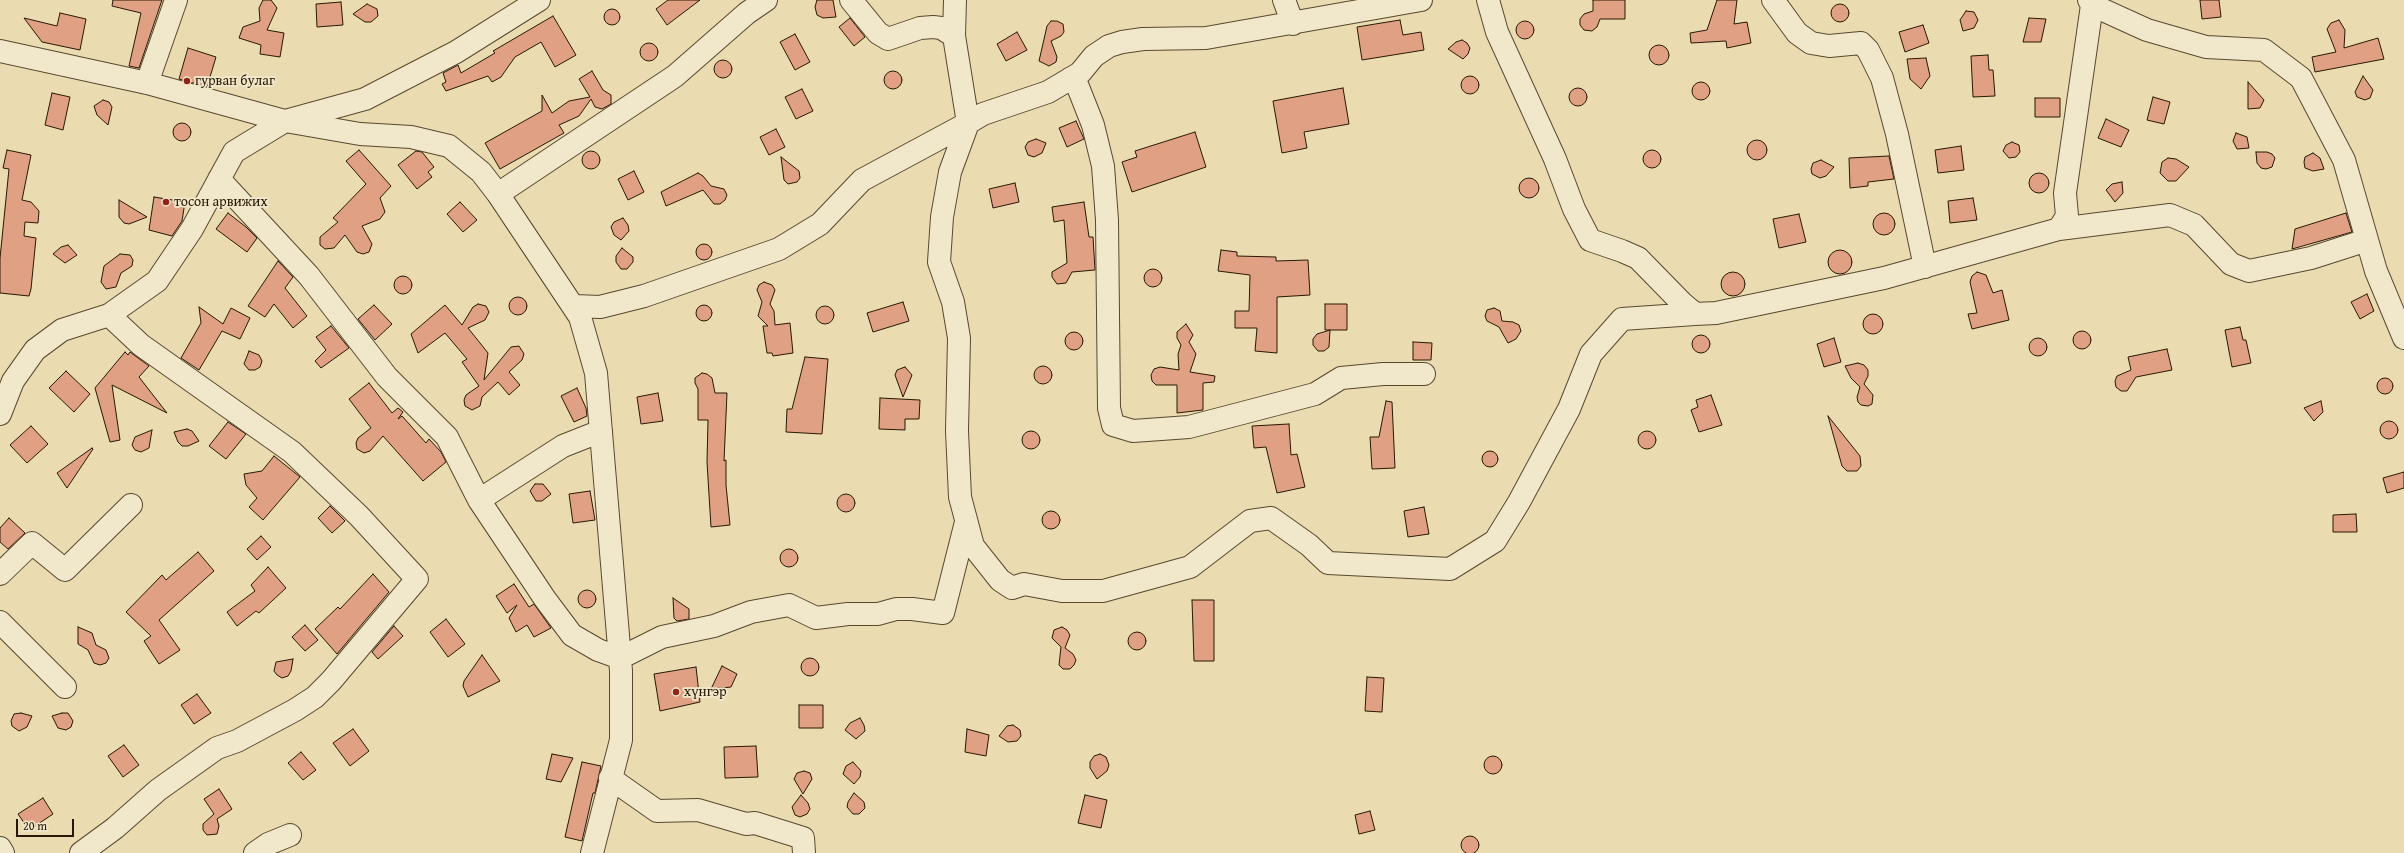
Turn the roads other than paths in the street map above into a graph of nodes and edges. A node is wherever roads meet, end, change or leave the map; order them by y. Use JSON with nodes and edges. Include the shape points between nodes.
{"nodes":[{"id":1,"x":176,"y":0,"type":"edge"},
{"id":2,"x":539,"y":0,"type":"edge"},
{"id":3,"x":766,"y":0,"type":"edge"},
{"id":4,"x":851,"y":0,"type":"edge"},
{"id":5,"x":955,"y":0,"type":"edge"},
{"id":6,"x":1284,"y":0,"type":"edge"},
{"id":7,"x":1421,"y":0,"type":"edge"},
{"id":8,"x":1488,"y":0,"type":"edge"},
{"id":9,"x":1772,"y":0,"type":"edge"},
{"id":10,"x":2090,"y":3,"type":"edge"},
{"id":11,"x":1293,"y":24,"type":"junction"},
{"id":12,"x":954,"y":36,"type":"junction"},
{"id":13,"x":0,"y":51,"type":"edge"},
{"id":14,"x":1071,"y":78,"type":"junction"},
{"id":15,"x":147,"y":83,"type":"junction"},
{"id":16,"x":285,"y":121,"type":"junction"},
{"id":17,"x":968,"y":123,"type":"junction"},
{"id":18,"x":219,"y":178,"type":"junction"},
{"id":19,"x":498,"y":194,"type":"junction"},
{"id":20,"x":2059,"y":229,"type":"junction"},
{"id":21,"x":2367,"y":240,"type":"junction"},
{"id":22,"x":1925,"y":267,"type":"junction"},
{"id":23,"x":575,"y":306,"type":"junction"},
{"id":24,"x":1695,"y":314,"type":"junction"},
{"id":25,"x":109,"y":315,"type":"junction"},
{"id":26,"x":2404,"y":338,"type":"edge"},
{"id":27,"x":1424,"y":374,"type":"dead end"},
{"id":28,"x":0,"y":414,"type":"edge"},
{"id":29,"x":601,"y":430,"type":"junction"},
{"id":30,"x":479,"y":500,"type":"junction"},
{"id":31,"x":131,"y":505,"type":"dead end"},
{"id":32,"x":966,"y":519,"type":"junction"},
{"id":33,"x":0,"y":574,"type":"edge"},
{"id":34,"x":0,"y":622,"type":"edge"},
{"id":35,"x":620,"y":658,"type":"junction"},
{"id":36,"x":65,"y":687,"type":"dead end"},
{"id":37,"x":610,"y":778,"type":"junction"},
{"id":38,"x":290,"y":835,"type":"dead end"},
{"id":39,"x":0,"y":848,"type":"edge"},
{"id":40,"x":3,"y":853,"type":"edge"},
{"id":41,"x":80,"y":853,"type":"edge"},
{"id":42,"x":255,"y":853,"type":"edge"},
{"id":43,"x":592,"y":853,"type":"edge"},
{"id":44,"x":804,"y":853,"type":"edge"}],
"edges":[{"from":1,"to":15,"type":"street"},
{"from":2,"to":16,"type":"street","via":[[456,52],[365,99]]},
{"from":3,"to":19,"type":"street","via":[[675,76]]},
{"from":4,"to":12,"type":"street","via":[[878,33],[888,39],[932,27],[941,28]]},
{"from":5,"to":12,"type":"street"},
{"from":6,"to":11,"type":"street"},
{"from":7,"to":11,"type":"street"},
{"from":8,"to":24,"type":"street","via":[[1497,32],[1590,240],[1638,258]]},
{"from":9,"to":22,"type":"street","via":[[1797,33],[1811,43],[1829,46],[1861,43],[1868,50],[1882,78],[1897,134]]},
{"from":10,"to":20,"type":"street","via":[[2065,193],[2067,216]]},
{"from":10,"to":21,"type":"street","via":[[2147,30],[2206,47],[2264,50],[2301,78],[2344,160]]},
{"from":11,"to":14,"type":"street","via":[[1206,38],[1122,42],[1109,46],[1094,56],[1080,73]]},
{"from":12,"to":17,"type":"street"},
{"from":13,"to":15,"type":"street"},
{"from":14,"to":17,"type":"street","via":[[1048,92],[983,114]]},
{"from":14,"to":27,"type":"street","via":[[1078,87],[1093,125],[1103,166],[1107,220],[1109,408],[1114,425],[1133,431],[1188,427],[1315,394],[1340,378]]},
{"from":15,"to":16,"type":"street"},
{"from":16,"to":18,"type":"street","via":[[234,152]]},
{"from":16,"to":19,"type":"street","via":[[360,134],[410,137],[449,146],[481,172]]},
{"from":17,"to":23,"type":"street","via":[[862,180],[820,224],[779,249],[644,296],[600,307]]},
{"from":17,"to":32,"type":"street","via":[[950,172],[938,262],[953,302],[959,338],[958,482]]},
{"from":18,"to":25,"type":"street","via":[[192,229],[157,281]]},
{"from":18,"to":30,"type":"street","via":[[309,276],[386,376],[447,437]]},
{"from":19,"to":23,"type":"street"},
{"from":20,"to":21,"type":"street","via":[[2170,215],[2194,225],[2231,264],[2249,270],[2311,258]]},
{"from":20,"to":22,"type":"street"},
{"from":21,"to":26,"type":"street","via":[[2376,271]]},
{"from":22,"to":24,"type":"street","via":[[1716,313]]},
{"from":23,"to":29,"type":"street","via":[[596,373]]},
{"from":24,"to":32,"type":"street","via":[[1622,319],[1591,354],[1570,409],[1495,541],[1450,569],[1328,563],[1309,545],[1272,518],[1250,521],[1190,567],[1103,591],[1062,591],[1024,584],[1012,588],[1000,580],[973,546]]},
{"from":25,"to":28,"type":"street","via":[[62,330],[35,350],[13,381]]},
{"from":25,"to":41,"type":"street","via":[[141,345],[292,452],[359,516],[417,579],[315,697],[244,737],[217,748],[158,790],[115,828]]},
{"from":29,"to":30,"type":"street","via":[[563,446]]},
{"from":29,"to":35,"type":"street"},
{"from":30,"to":35,"type":"street","via":[[506,543],[572,635],[598,650]]},
{"from":31,"to":33,"type":"street","via":[[65,570],[32,543]]},
{"from":32,"to":35,"type":"street","via":[[943,613],[896,609],[878,614],[816,618],[788,606],[751,612],[714,626],[662,637]]},
{"from":34,"to":36,"type":"street"},
{"from":35,"to":37,"type":"street","via":[[621,740]]},
{"from":37,"to":43,"type":"street"},
{"from":37,"to":44,"type":"street","via":[[656,811],[698,810],[746,824],[755,823],[803,838]]},
{"from":38,"to":42,"type":"street","via":[[268,844]]},
{"from":39,"to":40,"type":"street"}]}
